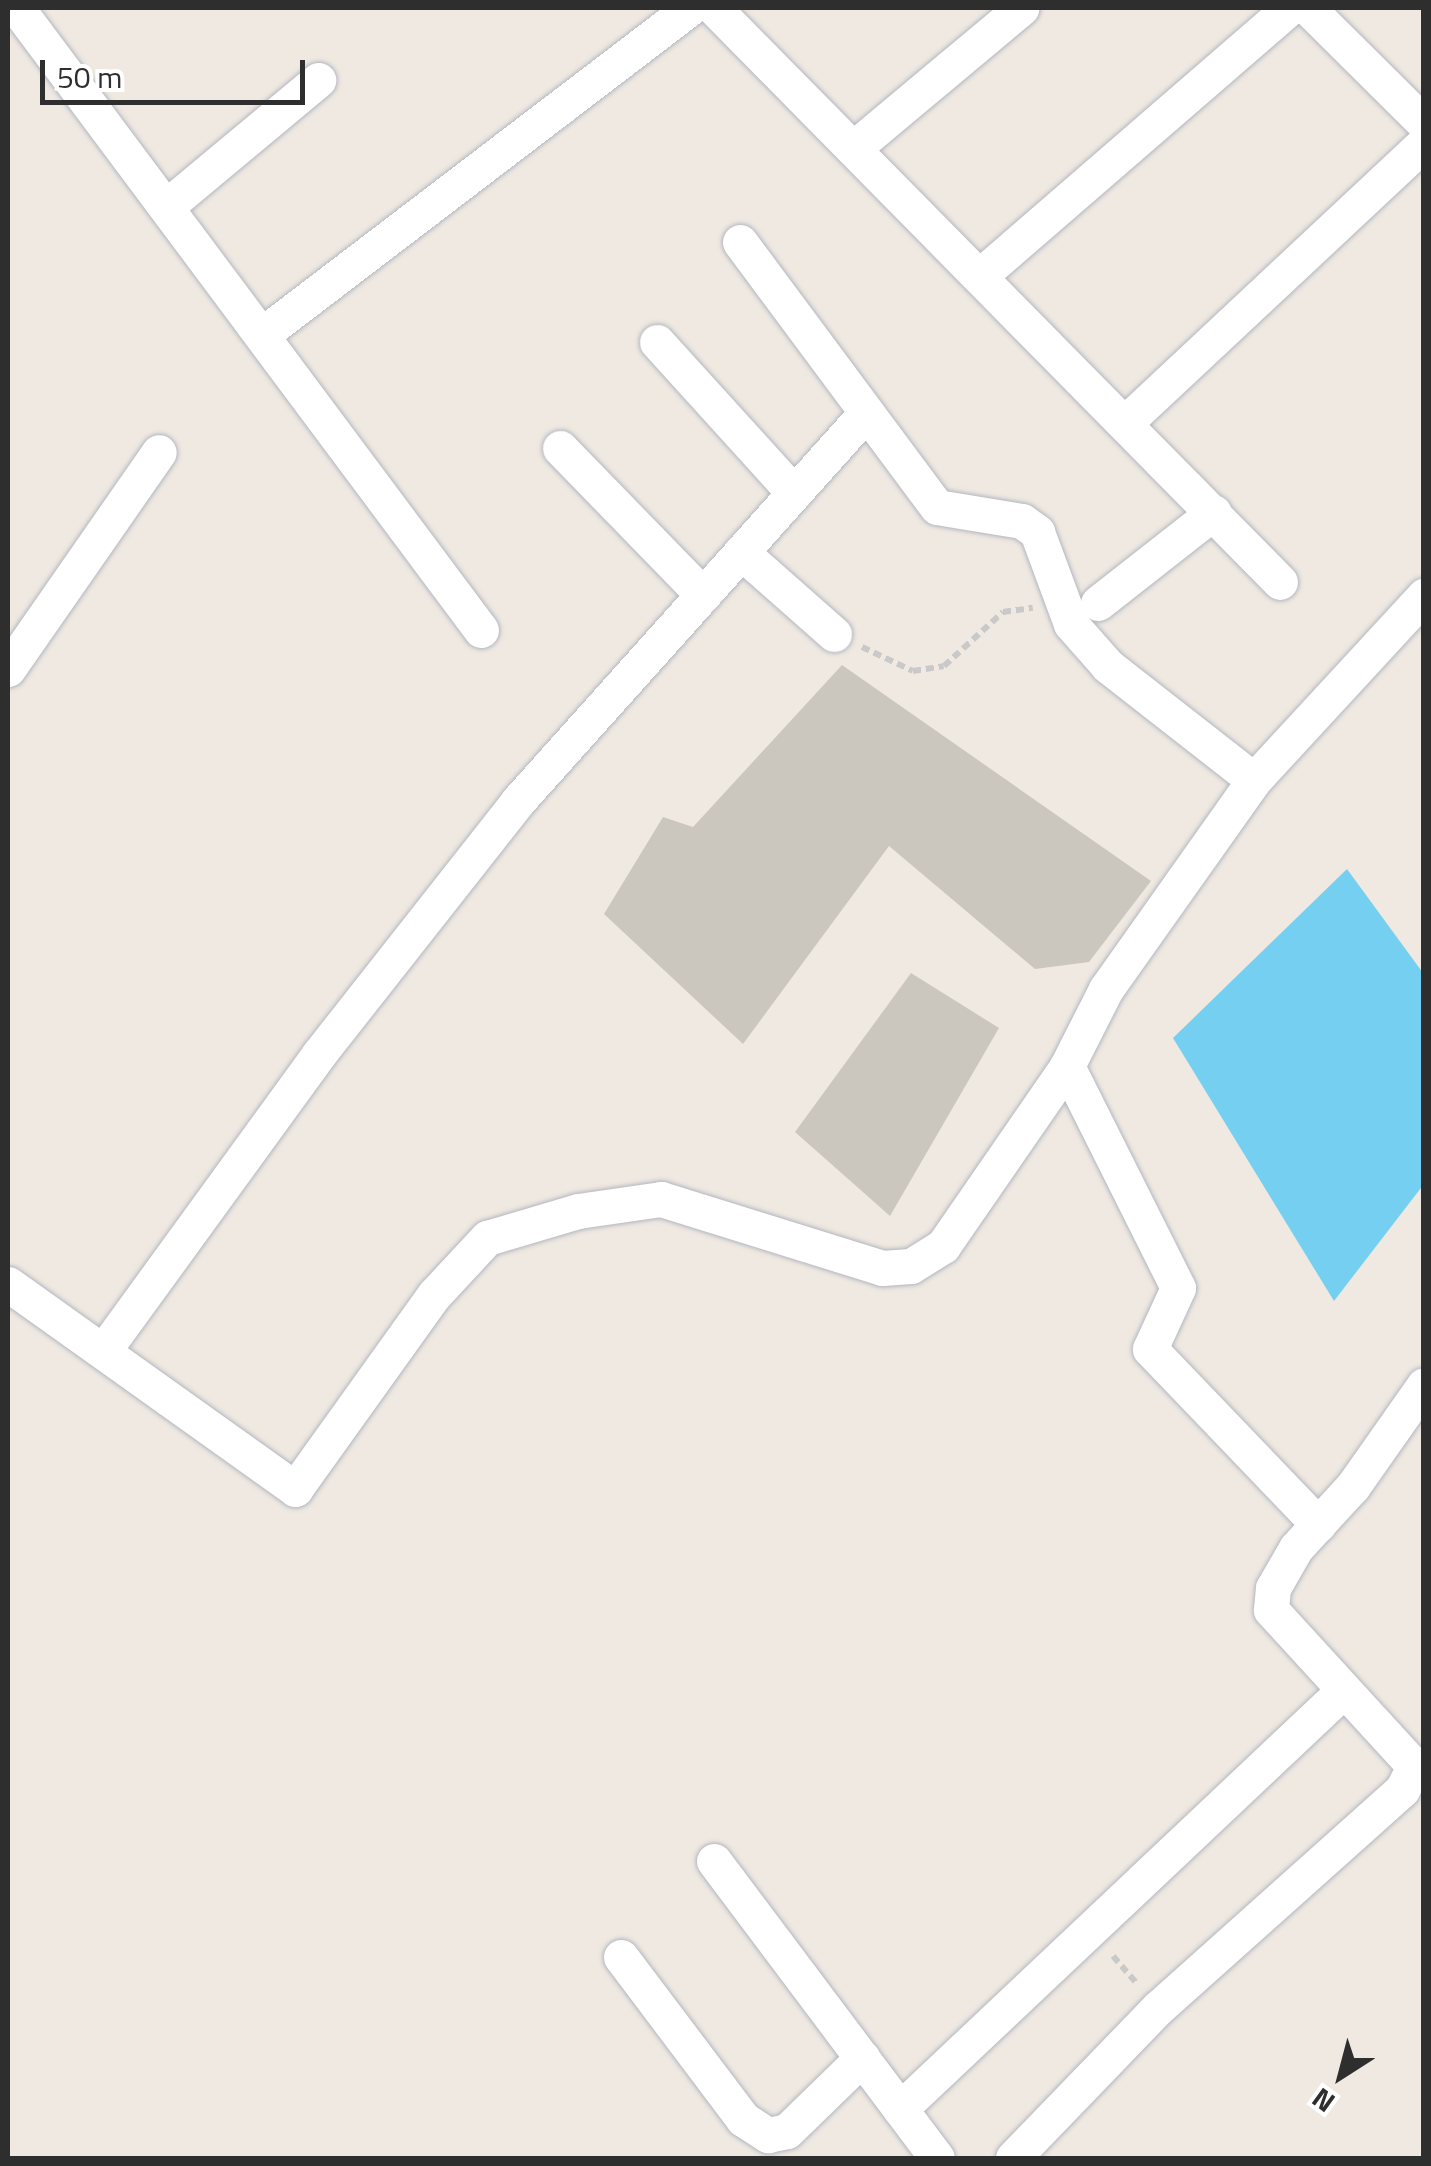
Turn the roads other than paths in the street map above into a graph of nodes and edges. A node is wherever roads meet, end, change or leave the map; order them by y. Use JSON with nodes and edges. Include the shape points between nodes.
{"nodes":[{"id":1,"x":17,"y":8,"type":"edge"},
{"id":2,"x":690,"y":8,"type":"edge"},
{"id":3,"x":714,"y":8,"type":"edge"},
{"id":4,"x":1021,"y":8,"type":"edge"},
{"id":5,"x":1289,"y":8,"type":"edge"},
{"id":6,"x":1308,"y":8,"type":"edge"},
{"id":7,"x":318,"y":80,"type":"dead end"},
{"id":8,"x":1424,"y":123,"type":"edge"},
{"id":9,"x":1424,"y":143,"type":"edge"},
{"id":10,"x":855,"y":146,"type":"junction"},
{"id":11,"x":167,"y":206,"type":"junction"},
{"id":12,"x":740,"y":242,"type":"dead end"},
{"id":13,"x":982,"y":274,"type":"junction"},
{"id":14,"x":264,"y":333,"type":"junction"},
{"id":15,"x":657,"y":342,"type":"dead end"},
{"id":16,"x":866,"y":414,"type":"junction"},
{"id":17,"x":1127,"y":421,"type":"junction"},
{"id":18,"x":560,"y":448,"type":"dead end"},
{"id":19,"x":159,"y":452,"type":"dead end"},
{"id":20,"x":794,"y":493,"type":"junction"},
{"id":21,"x":1214,"y":512,"type":"junction"},
{"id":22,"x":741,"y":552,"type":"junction"},
{"id":23,"x":1280,"y":582,"type":"dead end"},
{"id":24,"x":703,"y":595,"type":"junction"},
{"id":25,"x":1424,"y":596,"type":"edge"},
{"id":26,"x":1098,"y":602,"type":"dead end"},
{"id":27,"x":481,"y":630,"type":"dead end"},
{"id":28,"x":834,"y":634,"type":"road end"},
{"id":29,"x":8,"y":669,"type":"edge"},
{"id":30,"x":1254,"y":780,"type":"junction"},
{"id":31,"x":1067,"y":1066,"type":"junction"},
{"id":32,"x":8,"y":1284,"type":"edge"},
{"id":33,"x":104,"y":1350,"type":"junction"},
{"id":34,"x":1424,"y":1385,"type":"edge"},
{"id":35,"x":1318,"y":1524,"type":"junction"},
{"id":36,"x":1343,"y":1691,"type":"junction"},
{"id":37,"x":714,"y":1862,"type":"dead end"},
{"id":38,"x":621,"y":1957,"type":"dead end"},
{"id":39,"x":862,"y":2058,"type":"junction"},
{"id":40,"x":900,"y":2109,"type":"junction"},
{"id":41,"x":937,"y":2158,"type":"edge"},
{"id":42,"x":1013,"y":2158,"type":"edge"}],
"edges":[{"from":1,"to":11,"type":"street"},
{"from":2,"to":14,"type":"street"},
{"from":3,"to":10,"type":"street"},
{"from":4,"to":10,"type":"street"},
{"from":5,"to":13,"type":"street"},
{"from":6,"to":8,"type":"street"},
{"from":7,"to":11,"type":"street"},
{"from":9,"to":17,"type":"street"},
{"from":10,"to":13,"type":"street"},
{"from":11,"to":14,"type":"street"},
{"from":12,"to":16,"type":"street"},
{"from":13,"to":17,"type":"street"},
{"from":14,"to":27,"type":"street"},
{"from":15,"to":20,"type":"street"},
{"from":16,"to":20,"type":"street"},
{"from":16,"to":30,"type":"street","via":[[936,508],[1022,521],[1037,532],[1059,604],[1108,666]]},
{"from":17,"to":21,"type":"street"},
{"from":18,"to":24,"type":"street"},
{"from":19,"to":29,"type":"street"},
{"from":20,"to":22,"type":"street"},
{"from":21,"to":23,"type":"street"},
{"from":21,"to":26,"type":"street"},
{"from":22,"to":24,"type":"street"},
{"from":22,"to":28,"type":"street"},
{"from":24,"to":33,"type":"street","via":[[506,816],[319,1054]]},
{"from":25,"to":30,"type":"street"},
{"from":30,"to":31,"type":"street","via":[[1106,989]]},
{"from":31,"to":33,"type":"street","via":[[943,1246],[911,1266],[882,1268],[660,1200],[578,1211],[487,1238],[434,1295],[295,1489]]},
{"from":31,"to":35,"type":"street","via":[[1178,1288],[1150,1349]]},
{"from":32,"to":33,"type":"street"},
{"from":34,"to":35,"type":"street"},
{"from":35,"to":36,"type":"street","via":[[1273,1588],[1271,1610]]},
{"from":36,"to":40,"type":"street"},
{"from":36,"to":42,"type":"street","via":[[1414,1766],[1402,1790],[1158,2008]]},
{"from":37,"to":39,"type":"street"},
{"from":38,"to":39,"type":"street","via":[[743,2119],[768,2135],[788,2131]]},
{"from":39,"to":40,"type":"street"},
{"from":40,"to":41,"type":"street"}]}
